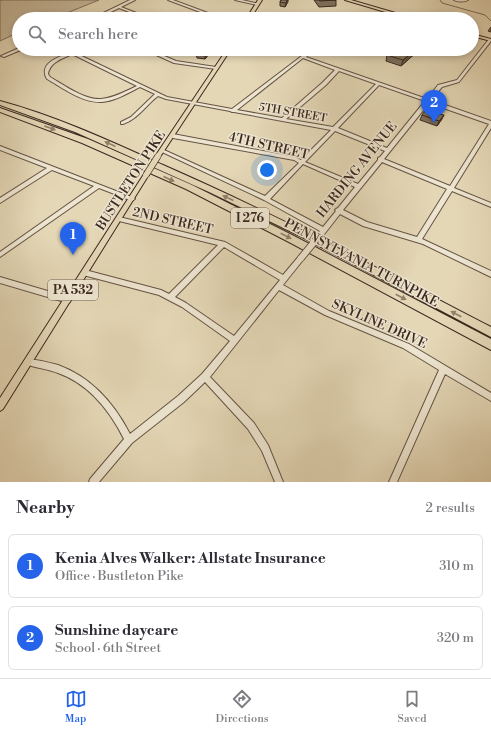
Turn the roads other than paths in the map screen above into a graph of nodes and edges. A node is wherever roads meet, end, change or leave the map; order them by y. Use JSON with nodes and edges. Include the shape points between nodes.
{"nodes":[{"id":1,"x":133,"y":0,"type":"edge"},
{"id":2,"x":170,"y":0,"type":"edge"},
{"id":3,"x":237,"y":0,"type":"edge"},
{"id":4,"x":347,"y":0,"type":"edge"},
{"id":5,"x":456,"y":0,"type":"edge"},
{"id":6,"x":466,"y":0,"type":"edge"},
{"id":7,"x":258,"y":2,"type":"edge"},
{"id":8,"x":119,"y":7,"type":"junction"},
{"id":9,"x":108,"y":12,"type":"edge"},
{"id":10,"x":132,"y":12,"type":"edge"},
{"id":11,"x":203,"y":12,"type":"edge"},
{"id":12,"x":252,"y":12,"type":"edge"},
{"id":13,"x":389,"y":12,"type":"edge"},
{"id":14,"x":479,"y":37,"type":"edge"},
{"id":15,"x":491,"y":40,"type":"edge"},
{"id":16,"x":12,"y":52,"type":"edge"},
{"id":17,"x":479,"y":55,"type":"edge"},
{"id":18,"x":3,"y":56,"type":"dead end"},
{"id":19,"x":66,"y":56,"type":"edge"},
{"id":20,"x":78,"y":56,"type":"edge"},
{"id":21,"x":161,"y":56,"type":"edge"},
{"id":22,"x":224,"y":56,"type":"edge"},
{"id":23,"x":478,"y":56,"type":"edge"},
{"id":24,"x":303,"y":57,"type":"joint"},
{"id":25,"x":216,"y":68,"type":"junction"},
{"id":26,"x":338,"y":69,"type":"junction"},
{"id":27,"x":379,"y":83,"type":"junction"},
{"id":28,"x":138,"y":86,"type":"junction"},
{"id":29,"x":157,"y":95,"type":"junction"},
{"id":30,"x":428,"y":100,"type":"junction"},
{"id":31,"x":0,"y":103,"type":"edge"},
{"id":32,"x":193,"y":104,"type":"junction"},
{"id":33,"x":0,"y":110,"type":"edge"},
{"id":34,"x":232,"y":111,"type":"junction"},
{"id":35,"x":282,"y":120,"type":"junction"},
{"id":36,"x":123,"y":123,"type":"dead end"},
{"id":37,"x":491,"y":124,"type":"edge"},
{"id":38,"x":335,"y":129,"type":"junction"},
{"id":39,"x":173,"y":136,"type":"junction"},
{"id":40,"x":0,"y":148,"type":"edge"},
{"id":41,"x":387,"y":150,"type":"junction"},
{"id":42,"x":6,"y":151,"type":"junction"},
{"id":43,"x":0,"y":154,"type":"edge"},
{"id":44,"x":160,"y":154,"type":"junction"},
{"id":45,"x":380,"y":158,"type":"junction"},
{"id":46,"x":303,"y":162,"type":"junction"},
{"id":47,"x":51,"y":168,"type":"junction"},
{"id":48,"x":98,"y":186,"type":"junction"},
{"id":49,"x":358,"y":186,"type":"junction"},
{"id":50,"x":450,"y":188,"type":"junction"},
{"id":51,"x":132,"y":199,"type":"junction"},
{"id":52,"x":266,"y":199,"type":"junction"},
{"id":53,"x":0,"y":202,"type":"edge"},
{"id":54,"x":491,"y":205,"type":"edge"},
{"id":55,"x":338,"y":210,"type":"junction"},
{"id":56,"x":119,"y":219,"type":"junction"},
{"id":57,"x":321,"y":232,"type":"junction"},
{"id":58,"x":419,"y":239,"type":"junction"},
{"id":59,"x":223,"y":244,"type":"junction"},
{"id":60,"x":0,"y":255,"type":"edge"},
{"id":61,"x":85,"y":273,"type":"junction"},
{"id":62,"x":491,"y":274,"type":"edge"},
{"id":63,"x":284,"y":279,"type":"junction"},
{"id":64,"x":1,"y":283,"type":"edge"},
{"id":65,"x":278,"y":286,"type":"junction"},
{"id":66,"x":170,"y":297,"type":"junction"},
{"id":67,"x":68,"y":300,"type":"junction"},
{"id":68,"x":491,"y":332,"type":"edge"},
{"id":69,"x":234,"y":340,"type":"junction"},
{"id":70,"x":491,"y":345,"type":"edge"},
{"id":71,"x":28,"y":362,"type":"junction"},
{"id":72,"x":444,"y":368,"type":"junction"},
{"id":73,"x":205,"y":378,"type":"junction"},
{"id":74,"x":491,"y":397,"type":"edge"},
{"id":75,"x":0,"y":406,"type":"edge"},
{"id":76,"x":129,"y":440,"type":"junction"},
{"id":77,"x":93,"y":482,"type":"edge"},
{"id":78,"x":279,"y":482,"type":"edge"},
{"id":79,"x":394,"y":482,"type":"edge"}],
"edges":[{"from":1,"to":8,"type":"street"},
{"from":2,"to":11,"type":"street"},
{"from":3,"to":7,"type":"street"},
{"from":4,"to":13,"type":"main road"},
{"from":5,"to":6,"type":"street"},
{"from":7,"to":12,"type":"main road"},
{"from":8,"to":9,"type":"street"},
{"from":8,"to":10,"type":"street"},
{"from":14,"to":15,"type":"main road"},
{"from":15,"to":17,"type":"street","name":"HARDING AVENUE"},
{"from":16,"to":18,"type":"street"},
{"from":19,"to":28,"type":"street","via":[[51,64],[46,69],[46,74],[48,78],[87,99],[112,100]]},
{"from":20,"to":28,"type":"street","name":"5TH STREET"},
{"from":21,"to":25,"type":"street","via":[[175,62]]},
{"from":22,"to":25,"type":"main road","name":"BUSTLETON PIKE","number":"PA 532"},
{"from":23,"to":30,"type":"street","name":"HARDING AVENUE","via":[[458,81],[440,86]]},
{"from":24,"to":26,"type":"street"},
{"from":24,"to":34,"type":"street"},
{"from":25,"to":32,"type":"main road","name":"BUSTLETON PIKE","number":"PA 532"},
{"from":26,"to":27,"type":"street"},
{"from":26,"to":35,"type":"street"},
{"from":27,"to":30,"type":"street"},
{"from":27,"to":38,"type":"street"},
{"from":28,"to":29,"type":"street","name":"5TH STREET"},
{"from":29,"to":32,"type":"street","name":"5TH STREET"},
{"from":29,"to":36,"type":"street","via":[[144,104],[133,118]]},
{"from":30,"to":37,"type":"street"},
{"from":30,"to":41,"type":"street","name":"HARDING AVENUE"},
{"from":68,"to":31,"type":"highway","name":"PENNSYLVANIA TURNPIKE","number":"I 276","one_way":true,"via":[[307,236],[212,190],[78,130]]},
{"from":32,"to":34,"type":"street","name":"5TH STREET"},
{"from":32,"to":39,"type":"main road","name":"BUSTLETON PIKE","number":"PA 532"},
{"from":33,"to":70,"type":"highway","name":"PENNSYLVANIA TURNPIKE","number":"I 276","one_way":true,"via":[[84,141],[219,202]]},
{"from":34,"to":35,"type":"street","name":"5TH STREET"},
{"from":35,"to":38,"type":"street","name":"5TH STREET"},
{"from":37,"to":50,"type":"street"},
{"from":38,"to":41,"type":"street","name":"5TH STREET"},
{"from":38,"to":46,"type":"street"},
{"from":39,"to":44,"type":"main road","name":"BUSTLETON PIKE","number":"PA 532"},
{"from":39,"to":46,"type":"street","name":"4TH STREET"},
{"from":40,"to":42,"type":"street"},
{"from":41,"to":45,"type":"street","name":"HARDING AVENUE"},
{"from":42,"to":43,"type":"street"},
{"from":42,"to":47,"type":"street"},
{"from":44,"to":51,"type":"main road","name":"BUSTLETON PIKE","number":"PA 532","bridge":true},
{"from":44,"to":52,"type":"street"},
{"from":45,"to":49,"type":"street","name":"HARDING AVENUE"},
{"from":45,"to":50,"type":"street"},
{"from":46,"to":49,"type":"street","name":"4TH STREET"},
{"from":46,"to":52,"type":"street"},
{"from":47,"to":48,"type":"street"},
{"from":47,"to":53,"type":"street"},
{"from":48,"to":51,"type":"street"},
{"from":48,"to":60,"type":"street"},
{"from":49,"to":55,"type":"street","name":"HARDING AVENUE"},
{"from":50,"to":54,"type":"street"},
{"from":50,"to":58,"type":"street"},
{"from":51,"to":56,"type":"main road","name":"BUSTLETON PIKE","number":"PA 532"},
{"from":52,"to":57,"type":"street"},
{"from":55,"to":57,"type":"street","name":"HARDING AVENUE"},
{"from":55,"to":58,"type":"street","via":[[365,224]]},
{"from":56,"to":59,"type":"street","name":"2ND STREET"},
{"from":56,"to":61,"type":"main road","name":"BUSTLETON PIKE","number":"PA 532"},
{"from":57,"to":63,"type":"street","name":"HARDING AVENUE","bridge":true},
{"from":58,"to":62,"type":"street"},
{"from":59,"to":63,"type":"street","name":"2ND STREET"},
{"from":59,"to":66,"type":"street"},
{"from":61,"to":66,"type":"street"},
{"from":61,"to":67,"type":"main road","name":"BUSTLETON PIKE","number":"PA 532"},
{"from":63,"to":65,"type":"street","name":"HARDING AVENUE"},
{"from":64,"to":67,"type":"street"},
{"from":65,"to":69,"type":"street","name":"HARDING AVENUE"},
{"from":65,"to":72,"type":"street","name":"SKYLINE DRIVE","via":[[327,313],[406,346]]},
{"from":66,"to":69,"type":"street"},
{"from":67,"to":71,"type":"main road","name":"BUSTLETON PIKE","number":"PA 532"},
{"from":69,"to":73,"type":"street","name":"HARDING AVENUE"},
{"from":71,"to":75,"type":"main road","name":"BUSTLETON PIKE","number":"PA 532"},
{"from":71,"to":76,"type":"street","via":[[69,374],[90,388],[111,410]]},
{"from":72,"to":74,"type":"street","name":"SKYLINE DRIVE"},
{"from":72,"to":79,"type":"street"},
{"from":73,"to":76,"type":"street","name":"HARDING AVENUE"},
{"from":73,"to":78,"type":"street","via":[[251,426],[265,448]]},
{"from":76,"to":77,"type":"street","name":"HARDING AVENUE"}]}
